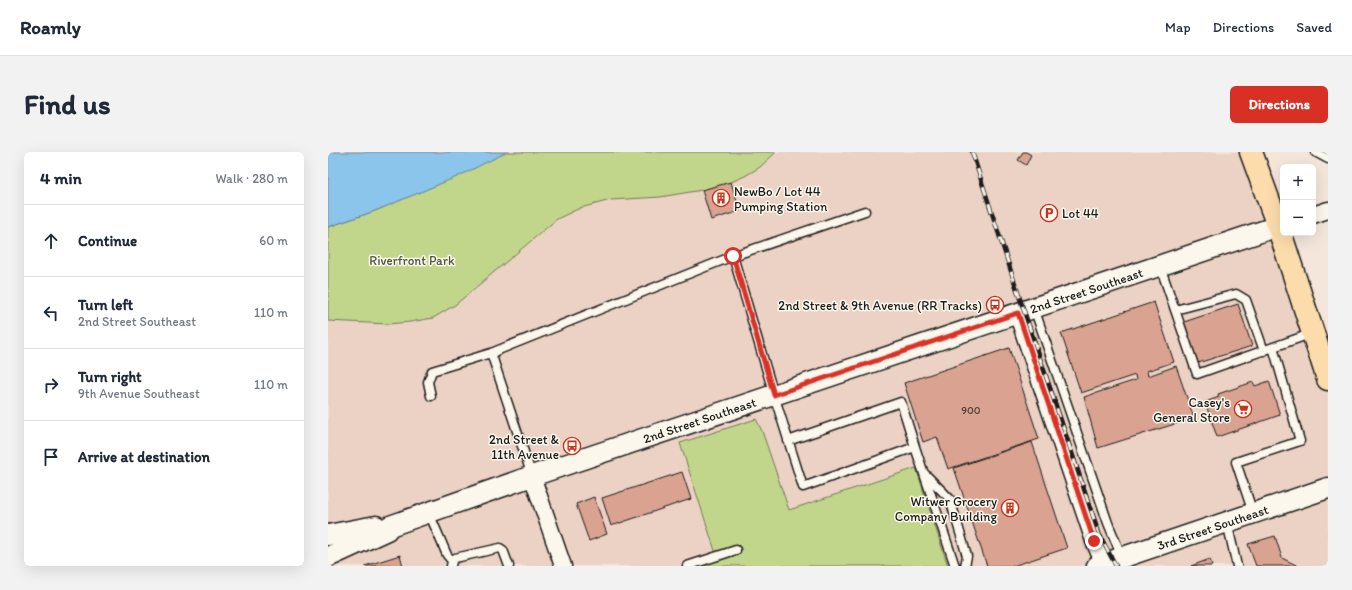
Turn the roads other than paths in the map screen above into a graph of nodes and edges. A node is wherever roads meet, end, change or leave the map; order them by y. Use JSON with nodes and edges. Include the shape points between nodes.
{"nodes":[{"id":1,"x":1251,"y":152,"type":"edge"},
{"id":2,"x":1315,"y":152,"type":"edge"},
{"id":3,"x":1328,"y":159,"type":"edge"},
{"id":4,"x":1328,"y":210,"type":"edge"},
{"id":5,"x":865,"y":211,"type":"dead end"},
{"id":6,"x":1316,"y":214,"type":"edge"},
{"id":7,"x":1280,"y":226,"type":"edge"},
{"id":8,"x":1283,"y":236,"type":"edge"},
{"id":9,"x":733,"y":256,"type":"junction"},
{"id":10,"x":1160,"y":266,"type":"junction"},
{"id":11,"x":1175,"y":310,"type":"junction"},
{"id":12,"x":1026,"y":311,"type":"junction"},
{"id":13,"x":1313,"y":333,"type":"junction"},
{"id":14,"x":1273,"y":347,"type":"junction"},
{"id":15,"x":1264,"y":351,"type":"junction"},
{"id":16,"x":491,"y":353,"type":"junction"},
{"id":17,"x":1328,"y":379,"type":"edge"},
{"id":18,"x":774,"y":395,"type":"junction"},
{"id":19,"x":431,"y":396,"type":"dead end"},
{"id":20,"x":788,"y":441,"type":"junction"},
{"id":21,"x":915,"y":447,"type":"junction"},
{"id":22,"x":925,"y":474,"type":"junction"},
{"id":23,"x":532,"y":476,"type":"junction"},
{"id":24,"x":1328,"y":488,"type":"edge"},
{"id":25,"x":429,"y":513,"type":"junction"},
{"id":26,"x":1253,"y":513,"type":"junction"},
{"id":27,"x":1227,"y":522,"type":"junction"},
{"id":28,"x":390,"y":526,"type":"junction"},
{"id":29,"x":328,"y":535,"type":"edge"},
{"id":30,"x":736,"y":550,"type":"dead end"},
{"id":31,"x":328,"y":557,"type":"edge"},
{"id":32,"x":1123,"y":558,"type":"junction"},
{"id":33,"x":452,"y":563,"type":"edge"},
{"id":34,"x":1102,"y":565,"type":"edge"},
{"id":35,"x":509,"y":566,"type":"edge"},
{"id":36,"x":563,"y":566,"type":"edge"},
{"id":37,"x":687,"y":566,"type":"edge"},
{"id":38,"x":955,"y":566,"type":"edge"},
{"id":39,"x":966,"y":566,"type":"edge"},
{"id":40,"x":1237,"y":566,"type":"edge"}],
"edges":[{"from":1,"to":7,"type":"main road"},
{"from":2,"to":3,"type":"lane"},
{"from":4,"to":6,"type":"street"},
{"from":5,"to":9,"type":"lane"},
{"from":7,"to":10,"type":"street","name":"2nd Street Southeast"},
{"from":8,"to":13,"type":"main road"},
{"from":9,"to":16,"type":"lane"},
{"from":9,"to":18,"type":"lane"},
{"from":10,"to":11,"type":"lane"},
{"from":10,"to":12,"type":"street","name":"2nd Street Southeast"},
{"from":11,"to":15,"type":"lane","via":[[1236,294],[1246,300]]},
{"from":11,"to":15,"type":"lane","via":[[1197,374]]},
{"from":12,"to":18,"type":"street","name":"2nd Street Southeast"},
{"from":12,"to":32,"type":"lane"},
{"from":12,"to":34,"type":"street","via":[[1026,339]]},
{"from":13,"to":14,"type":"lane"},
{"from":13,"to":17,"type":"main road"},
{"from":14,"to":15,"type":"lane"},
{"from":14,"to":26,"type":"lane","via":[[1300,441],[1236,462]]},
{"from":16,"to":19,"type":"lane","via":[[432,371],[428,382]]},
{"from":16,"to":23,"type":"lane"},
{"from":18,"to":20,"type":"lane"},
{"from":18,"to":23,"type":"street","name":"2nd Street Southeast"},
{"from":20,"to":21,"type":"lane","via":[[901,402]]},
{"from":20,"to":21,"type":"lane","via":[[803,487]]},
{"from":21,"to":22,"type":"lane"},
{"from":22,"to":38,"type":"lane"},
{"from":22,"to":39,"type":"lane","via":[[950,499],[967,556]]},
{"from":23,"to":25,"type":"street","name":"2nd Street Southeast"},
{"from":23,"to":36,"type":"street"},
{"from":24,"to":26,"type":"street","name":"3rd Street Southeast"},
{"from":25,"to":28,"type":"street","name":"2nd Street Southeast"},
{"from":25,"to":33,"type":"lane"},
{"from":26,"to":27,"type":"street","name":"3rd Street Southeast"},
{"from":27,"to":32,"type":"street","name":"3rd Street Southeast"},
{"from":27,"to":40,"type":"lane"},
{"from":28,"to":29,"type":"street","name":"2nd Street Southeast","via":[[385,524]]},
{"from":28,"to":31,"type":"street","name":"2nd Street Southeast","via":[[387,530]]},
{"from":30,"to":37,"type":"lane"},
{"from":32,"to":34,"type":"street","name":"3rd Street Southeast"},
{"from":33,"to":35,"type":"lane","via":[[455,558],[500,548]]}]}
